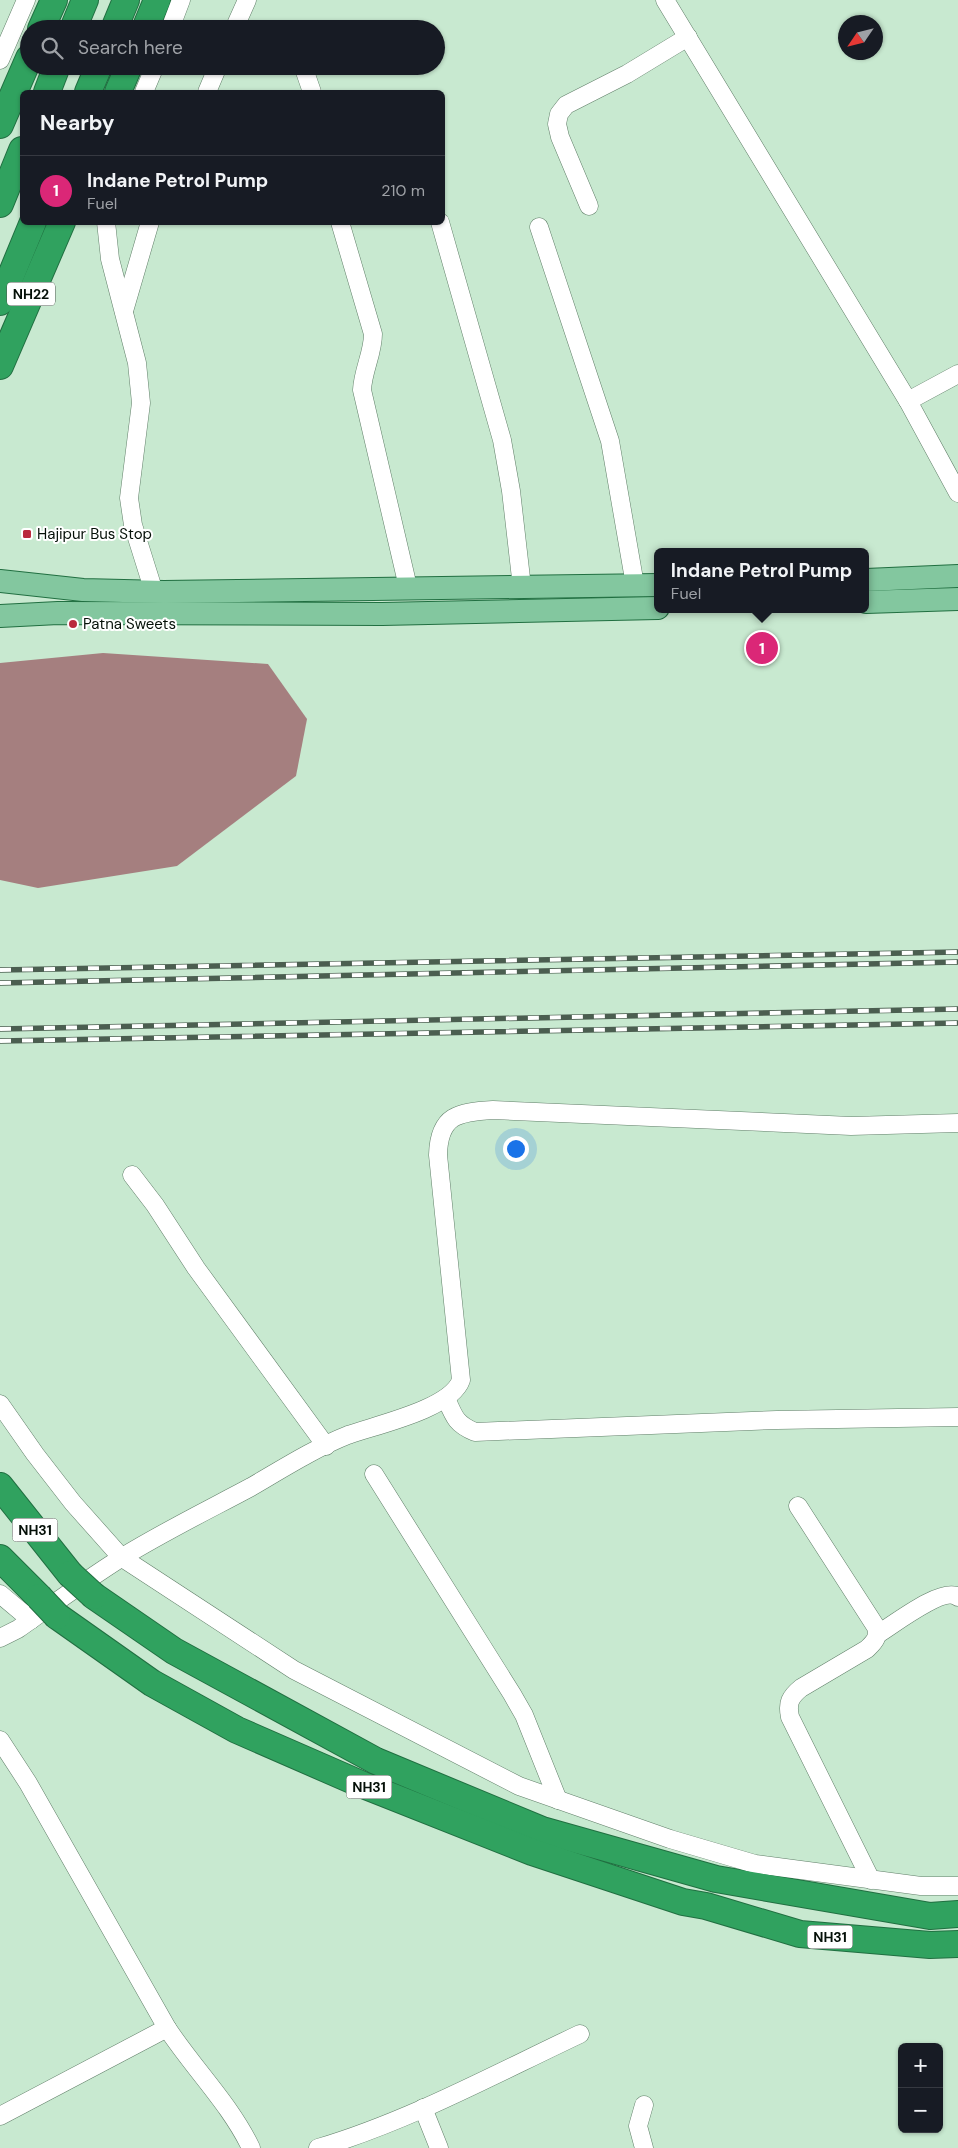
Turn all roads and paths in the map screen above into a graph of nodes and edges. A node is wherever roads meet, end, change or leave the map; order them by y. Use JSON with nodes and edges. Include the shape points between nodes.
{"nodes":[{"id":1,"x":26,"y":0,"type":"edge"},
{"id":2,"x":54,"y":0,"type":"edge"},
{"id":3,"x":85,"y":0,"type":"edge"},
{"id":4,"x":126,"y":0,"type":"edge"},
{"id":5,"x":157,"y":0,"type":"edge"},
{"id":6,"x":181,"y":0,"type":"edge"},
{"id":7,"x":247,"y":0,"type":"edge"},
{"id":8,"x":665,"y":0,"type":"edge"},
{"id":9,"x":46,"y":20,"type":"edge"},
{"id":10,"x":77,"y":20,"type":"edge"},
{"id":11,"x":118,"y":20,"type":"edge"},
{"id":12,"x":149,"y":20,"type":"edge"},
{"id":13,"x":173,"y":20,"type":"edge"},
{"id":14,"x":238,"y":20,"type":"edge"},
{"id":15,"x":688,"y":37,"type":"junction"},
{"id":16,"x":0,"y":60,"type":"edge"},
{"id":17,"x":22,"y":75,"type":"edge"},
{"id":18,"x":54,"y":75,"type":"edge"},
{"id":19,"x":95,"y":75,"type":"edge"},
{"id":20,"x":125,"y":75,"type":"edge"},
{"id":21,"x":151,"y":75,"type":"edge"},
{"id":22,"x":214,"y":75,"type":"edge"},
{"id":23,"x":306,"y":75,"type":"edge"},
{"id":24,"x":47,"y":90,"type":"edge"},
{"id":25,"x":89,"y":90,"type":"edge"},
{"id":26,"x":119,"y":90,"type":"edge"},
{"id":27,"x":145,"y":90,"type":"edge"},
{"id":28,"x":208,"y":90,"type":"edge"},
{"id":29,"x":311,"y":90,"type":"edge"},
{"id":30,"x":0,"y":125,"type":"edge"},
{"id":31,"x":20,"y":155,"type":"edge"},
{"id":32,"x":0,"y":204,"type":"edge"},
{"id":33,"x":589,"y":206,"type":"dead end"},
{"id":34,"x":32,"y":225,"type":"edge"},
{"id":35,"x":61,"y":225,"type":"edge"},
{"id":36,"x":106,"y":225,"type":"edge"},
{"id":37,"x":149,"y":225,"type":"edge"},
{"id":38,"x":341,"y":225,"type":"edge"},
{"id":39,"x":441,"y":225,"type":"edge"},
{"id":40,"x":539,"y":227,"type":"dead end"},
{"id":41,"x":0,"y":302,"type":"edge"},
{"id":42,"x":124,"y":311,"type":"junction"},
{"id":43,"x":0,"y":366,"type":"edge"},
{"id":44,"x":958,"y":374,"type":"edge"},
{"id":45,"x":908,"y":401,"type":"junction"},
{"id":46,"x":958,"y":493,"type":"edge"},
{"id":47,"x":958,"y":576,"type":"edge"},
{"id":48,"x":869,"y":580,"type":"edge"},
{"id":49,"x":0,"y":581,"type":"edge"},
{"id":50,"x":635,"y":585,"type":"junction"},
{"id":51,"x":654,"y":585,"type":"edge"},
{"id":52,"x":408,"y":587,"type":"junction"},
{"id":53,"x":522,"y":587,"type":"junction"},
{"id":54,"x":154,"y":592,"type":"junction"},
{"id":55,"x":958,"y":599,"type":"edge"},
{"id":56,"x":869,"y":602,"type":"edge"},
{"id":57,"x":654,"y":608,"type":"edge"},
{"id":58,"x":0,"y":616,"type":"edge"},
{"id":59,"x":958,"y":1123,"type":"edge"},
{"id":60,"x":132,"y":1175,"type":"dead end"},
{"id":61,"x":446,"y":1398,"type":"junction"},
{"id":62,"x":0,"y":1404,"type":"edge"},
{"id":63,"x":958,"y":1417,"type":"edge"},
{"id":64,"x":326,"y":1446,"type":"junction"},
{"id":65,"x":374,"y":1474,"type":"dead end"},
{"id":66,"x":0,"y":1486,"type":"edge"},
{"id":67,"x":798,"y":1506,"type":"dead end"},
{"id":68,"x":0,"y":1558,"type":"edge"},
{"id":69,"x":122,"y":1558,"type":"junction"},
{"id":70,"x":0,"y":1594,"type":"edge"},
{"id":71,"x":958,"y":1597,"type":"edge"},
{"id":72,"x":35,"y":1609,"type":"junction"},
{"id":73,"x":878,"y":1634,"type":"junction"},
{"id":74,"x":0,"y":1638,"type":"edge"},
{"id":75,"x":0,"y":1740,"type":"edge"},
{"id":76,"x":558,"y":1800,"type":"junction"},
{"id":77,"x":716,"y":1879,"type":"junction"},
{"id":78,"x":870,"y":1880,"type":"junction"},
{"id":79,"x":958,"y":1886,"type":"edge"},
{"id":80,"x":706,"y":1906,"type":"junction"},
{"id":81,"x":958,"y":1914,"type":"edge"},
{"id":82,"x":958,"y":1944,"type":"edge"},
{"id":83,"x":168,"y":2028,"type":"junction"},
{"id":84,"x":580,"y":2034,"type":"dead end"},
{"id":85,"x":644,"y":2105,"type":"dead end"},
{"id":86,"x":423,"y":2108,"type":"junction"},
{"id":87,"x":0,"y":2116,"type":"edge"},
{"id":88,"x":251,"y":2148,"type":"edge"},
{"id":89,"x":318,"y":2148,"type":"edge"},
{"id":90,"x":439,"y":2148,"type":"edge"},
{"id":91,"x":644,"y":2148,"type":"edge"}],
"edges":[{"from":1,"to":16,"type":"street"},
{"from":2,"to":9,"type":"highway"},
{"from":3,"to":10,"type":"highway"},
{"from":4,"to":11,"type":"highway"},
{"from":5,"to":12,"type":"highway"},
{"from":6,"to":13,"type":"street"},
{"from":7,"to":14,"type":"street"},
{"from":8,"to":15,"type":"street"},
{"from":15,"to":33,"type":"street","via":[[627,74],[566,105],[559,114],[560,137]]},
{"from":15,"to":45,"type":"street"},
{"from":17,"to":30,"type":"highway"},
{"from":18,"to":24,"type":"highway"},
{"from":19,"to":25,"type":"highway"},
{"from":20,"to":26,"type":"highway"},
{"from":21,"to":27,"type":"street"},
{"from":22,"to":28,"type":"street"},
{"from":23,"to":29,"type":"street"},
{"from":31,"to":32,"type":"highway"},
{"from":34,"to":41,"type":"highway"},
{"from":35,"to":43,"type":"highway","number":"NH22"},
{"from":36,"to":42,"type":"street","via":[[110,258]]},
{"from":37,"to":42,"type":"street"},
{"from":38,"to":52,"type":"street","via":[[373,334],[373,348],[363,373],[362,390]]},
{"from":39,"to":53,"type":"street","via":[[502,440]]},
{"from":40,"to":50,"type":"street","via":[[610,442]]},
{"from":42,"to":54,"type":"street","via":[[138,363],[141,403],[129,498],[133,525]]},
{"from":44,"to":45,"type":"street"},
{"from":45,"to":46,"type":"street"},
{"from":47,"to":48,"type":"main road"},
{"from":49,"to":54,"type":"main road","via":[[83,590]]},
{"from":50,"to":51,"type":"main road"},
{"from":50,"to":53,"type":"main road"},
{"from":52,"to":53,"type":"main road"},
{"from":52,"to":54,"type":"main road"},
{"from":55,"to":56,"type":"main road"},
{"from":57,"to":58,"type":"main road","via":[[372,614],[58,613]]},
{"from":59,"to":61,"type":"street","via":[[851,1126],[493,1110],[460,1113],[442,1128],[438,1142],[461,1380],[458,1389]]},
{"from":60,"to":64,"type":"street"},
{"from":61,"to":63,"type":"street","via":[[454,1418],[475,1432],[777,1420]]},
{"from":61,"to":64,"type":"street"},
{"from":62,"to":69,"type":"street","via":[[73,1503]]},
{"from":64,"to":69,"type":"street"},
{"from":65,"to":76,"type":"street","via":[[512,1694],[527,1722]]},
{"from":66,"to":77,"type":"highway","number":"NH31","bridge":true,"via":[[70,1574],[94,1596],[174,1651],[376,1761],[542,1830]]},
{"from":67,"to":73,"type":"street"},
{"from":68,"to":72,"type":"highway","number":"NH31"},
{"from":69,"to":72,"type":"street"},
{"from":69,"to":76,"type":"street","via":[[294,1670],[519,1786]]},
{"from":70,"to":72,"type":"street"},
{"from":71,"to":73,"type":"street","via":[[934,1598]]},
{"from":72,"to":74,"type":"street"},
{"from":72,"to":80,"type":"highway","number":"NH31","bridge":true,"via":[[58,1616],[152,1683],[237,1730],[363,1785],[532,1852],[683,1902]]},
{"from":73,"to":78,"type":"street","via":[[867,1649],[801,1688],[792,1696],[788,1706],[790,1717]]},
{"from":75,"to":83,"type":"street","via":[[33,1791]]},
{"from":76,"to":78,"type":"street","via":[[755,1864]]},
{"from":77,"to":80,"type":"highway"},
{"from":77,"to":81,"type":"highway","number":"NH31","via":[[930,1916]]},
{"from":78,"to":79,"type":"street","via":[[921,1886]]},
{"from":80,"to":82,"type":"highway","number":"NH31","via":[[800,1934],[930,1945]]},
{"from":83,"to":87,"type":"street"},
{"from":83,"to":88,"type":"street","via":[[189,2061],[231,2112]]},
{"from":84,"to":86,"type":"street"},
{"from":85,"to":91,"type":"street","via":[[638,2126]]},
{"from":86,"to":89,"type":"street","via":[[362,2134]]},
{"from":86,"to":90,"type":"street"}]}
